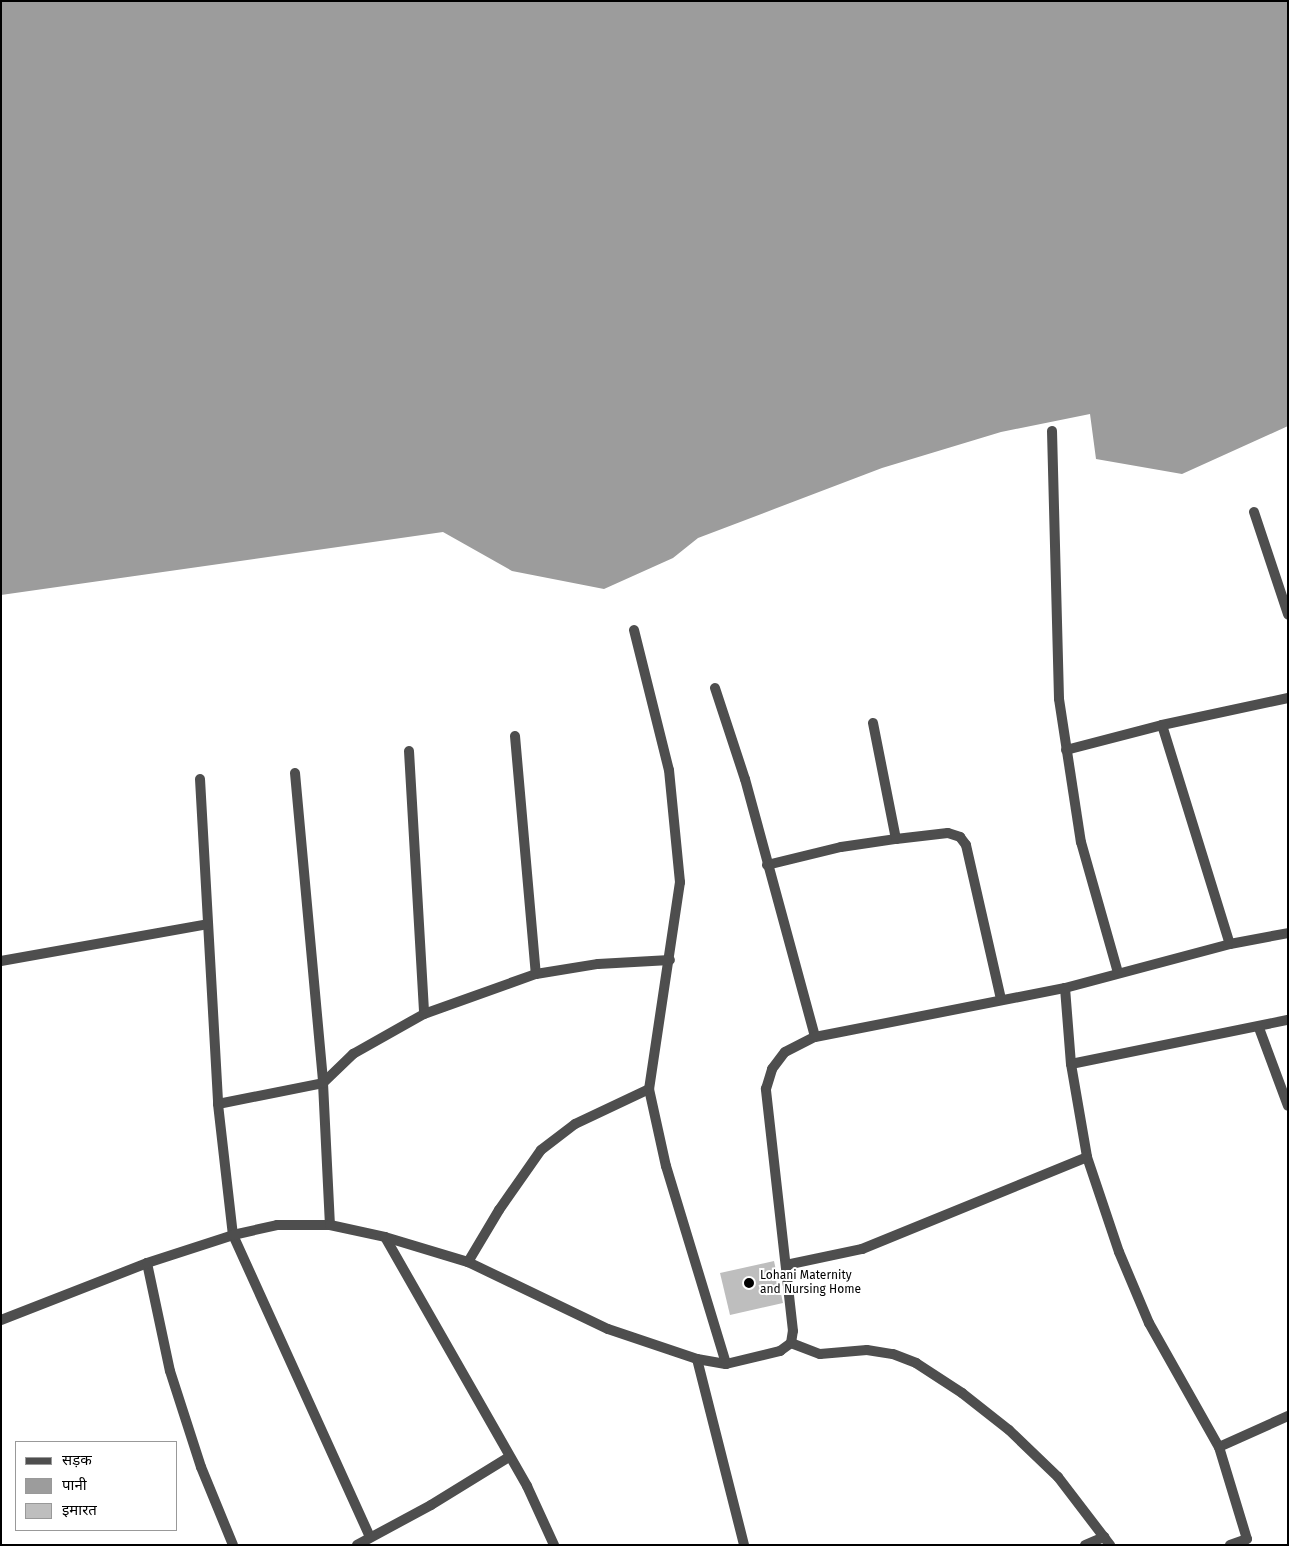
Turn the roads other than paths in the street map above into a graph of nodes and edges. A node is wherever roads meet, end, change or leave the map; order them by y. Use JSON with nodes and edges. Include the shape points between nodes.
{"nodes":[{"id":1,"x":1052,"y":431,"type":"dead end"},
{"id":2,"x":1254,"y":512,"type":"dead end"},
{"id":3,"x":1288,"y":614,"type":"edge"},
{"id":4,"x":634,"y":630,"type":"dead end"},
{"id":5,"x":715,"y":688,"type":"dead end"},
{"id":6,"x":1288,"y":698,"type":"edge"},
{"id":7,"x":873,"y":723,"type":"dead end"},
{"id":8,"x":1162,"y":725,"type":"junction"},
{"id":9,"x":515,"y":736,"type":"dead end"},
{"id":10,"x":1066,"y":750,"type":"junction"},
{"id":11,"x":409,"y":751,"type":"dead end"},
{"id":12,"x":295,"y":773,"type":"dead end"},
{"id":13,"x":200,"y":779,"type":"dead end"},
{"id":14,"x":896,"y":839,"type":"junction"},
{"id":15,"x":767,"y":865,"type":"junction"},
{"id":16,"x":208,"y":924,"type":"junction"},
{"id":17,"x":1288,"y":933,"type":"edge"},
{"id":18,"x":1230,"y":944,"type":"junction"},
{"id":19,"x":670,"y":960,"type":"junction"},
{"id":20,"x":1,"y":961,"type":"edge"},
{"id":21,"x":1118,"y":973,"type":"junction"},
{"id":22,"x":536,"y":974,"type":"junction"},
{"id":23,"x":1066,"y":988,"type":"junction"},
{"id":24,"x":1001,"y":999,"type":"junction"},
{"id":25,"x":424,"y":1014,"type":"junction"},
{"id":26,"x":1288,"y":1020,"type":"edge"},
{"id":27,"x":1259,"y":1028,"type":"junction"},
{"id":28,"x":815,"y":1037,"type":"junction"},
{"id":29,"x":1071,"y":1064,"type":"junction"},
{"id":30,"x":323,"y":1084,"type":"junction"},
{"id":31,"x":650,"y":1089,"type":"junction"},
{"id":32,"x":218,"y":1104,"type":"junction"},
{"id":33,"x":1288,"y":1106,"type":"edge"},
{"id":34,"x":1087,"y":1157,"type":"junction"},
{"id":35,"x":330,"y":1225,"type":"junction"},
{"id":36,"x":233,"y":1235,"type":"junction"},
{"id":37,"x":385,"y":1237,"type":"junction"},
{"id":38,"x":468,"y":1262,"type":"junction"},
{"id":39,"x":147,"y":1263,"type":"junction"},
{"id":40,"x":786,"y":1265,"type":"junction"},
{"id":41,"x":1,"y":1320,"type":"edge"},
{"id":42,"x":791,"y":1343,"type":"junction"},
{"id":43,"x":698,"y":1359,"type":"junction"},
{"id":44,"x":726,"y":1364,"type":"junction"},
{"id":45,"x":1288,"y":1416,"type":"edge"},
{"id":46,"x":1219,"y":1446,"type":"junction"},
{"id":47,"x":509,"y":1457,"type":"junction"},
{"id":48,"x":370,"y":1538,"type":"junction"},
{"id":49,"x":1107,"y":1541,"type":"edge"},
{"id":50,"x":233,"y":1545,"type":"edge"},
{"id":51,"x":357,"y":1545,"type":"edge"},
{"id":52,"x":554,"y":1545,"type":"edge"},
{"id":53,"x":744,"y":1545,"type":"edge"},
{"id":54,"x":1085,"y":1545,"type":"edge"},
{"id":55,"x":1230,"y":1545,"type":"edge"}],
"edges":[{"from":1,"to":10,"type":"street","via":[[1059,699]]},
{"from":2,"to":3,"type":"street"},
{"from":4,"to":19,"type":"street","via":[[668,770],[680,882]]},
{"from":5,"to":15,"type":"street","via":[[745,779]]},
{"from":6,"to":8,"type":"street"},
{"from":7,"to":14,"type":"street"},
{"from":8,"to":10,"type":"street"},
{"from":8,"to":18,"type":"street"},
{"from":9,"to":22,"type":"street"},
{"from":10,"to":21,"type":"street","via":[[1081,842]]},
{"from":11,"to":25,"type":"street"},
{"from":12,"to":30,"type":"street"},
{"from":13,"to":16,"type":"street"},
{"from":14,"to":15,"type":"street","via":[[841,847]]},
{"from":14,"to":24,"type":"street","via":[[948,833],[960,837],[966,845]]},
{"from":15,"to":28,"type":"street"},
{"from":16,"to":20,"type":"street"},
{"from":16,"to":32,"type":"street"},
{"from":17,"to":18,"type":"street"},
{"from":18,"to":21,"type":"street"},
{"from":19,"to":22,"type":"street","via":[[598,964]]},
{"from":19,"to":31,"type":"street"},
{"from":21,"to":23,"type":"street"},
{"from":22,"to":25,"type":"street"},
{"from":23,"to":24,"type":"street"},
{"from":23,"to":29,"type":"street"},
{"from":24,"to":28,"type":"street"},
{"from":25,"to":30,"type":"street","via":[[353,1054]]},
{"from":26,"to":27,"type":"street"},
{"from":27,"to":29,"type":"street"},
{"from":27,"to":33,"type":"street"},
{"from":28,"to":40,"type":"street","via":[[785,1052],[772,1069],[766,1089]]},
{"from":29,"to":34,"type":"street"},
{"from":30,"to":32,"type":"street"},
{"from":30,"to":35,"type":"street"},
{"from":31,"to":38,"type":"street","via":[[575,1124],[541,1150]]},
{"from":31,"to":44,"type":"street","via":[[666,1166]]},
{"from":32,"to":36,"type":"street"},
{"from":34,"to":40,"type":"street","via":[[862,1249]]},
{"from":34,"to":46,"type":"street","via":[[1119,1252],[1149,1323]]},
{"from":35,"to":36,"type":"street","via":[[277,1225]]},
{"from":35,"to":37,"type":"street"},
{"from":36,"to":39,"type":"street"},
{"from":36,"to":48,"type":"street"},
{"from":37,"to":38,"type":"street"},
{"from":37,"to":47,"type":"street"},
{"from":38,"to":43,"type":"street","via":[[608,1329]]},
{"from":39,"to":41,"type":"street"},
{"from":39,"to":50,"type":"street","via":[[170,1371],[201,1467]]},
{"from":40,"to":42,"type":"street","via":[[793,1331]]},
{"from":42,"to":44,"type":"street","via":[[780,1351]]},
{"from":42,"to":49,"type":"street","via":[[820,1354],[867,1350],[893,1354],[916,1363],[962,1392],[1008,1430],[1058,1477]]},
{"from":43,"to":44,"type":"street"},
{"from":43,"to":53,"type":"street"},
{"from":45,"to":46,"type":"street"},
{"from":46,"to":55,"type":"street","via":[[1247,1539]]},
{"from":47,"to":48,"type":"street"},
{"from":47,"to":52,"type":"street"},
{"from":48,"to":51,"type":"street"},
{"from":49,"to":54,"type":"street"}]}
